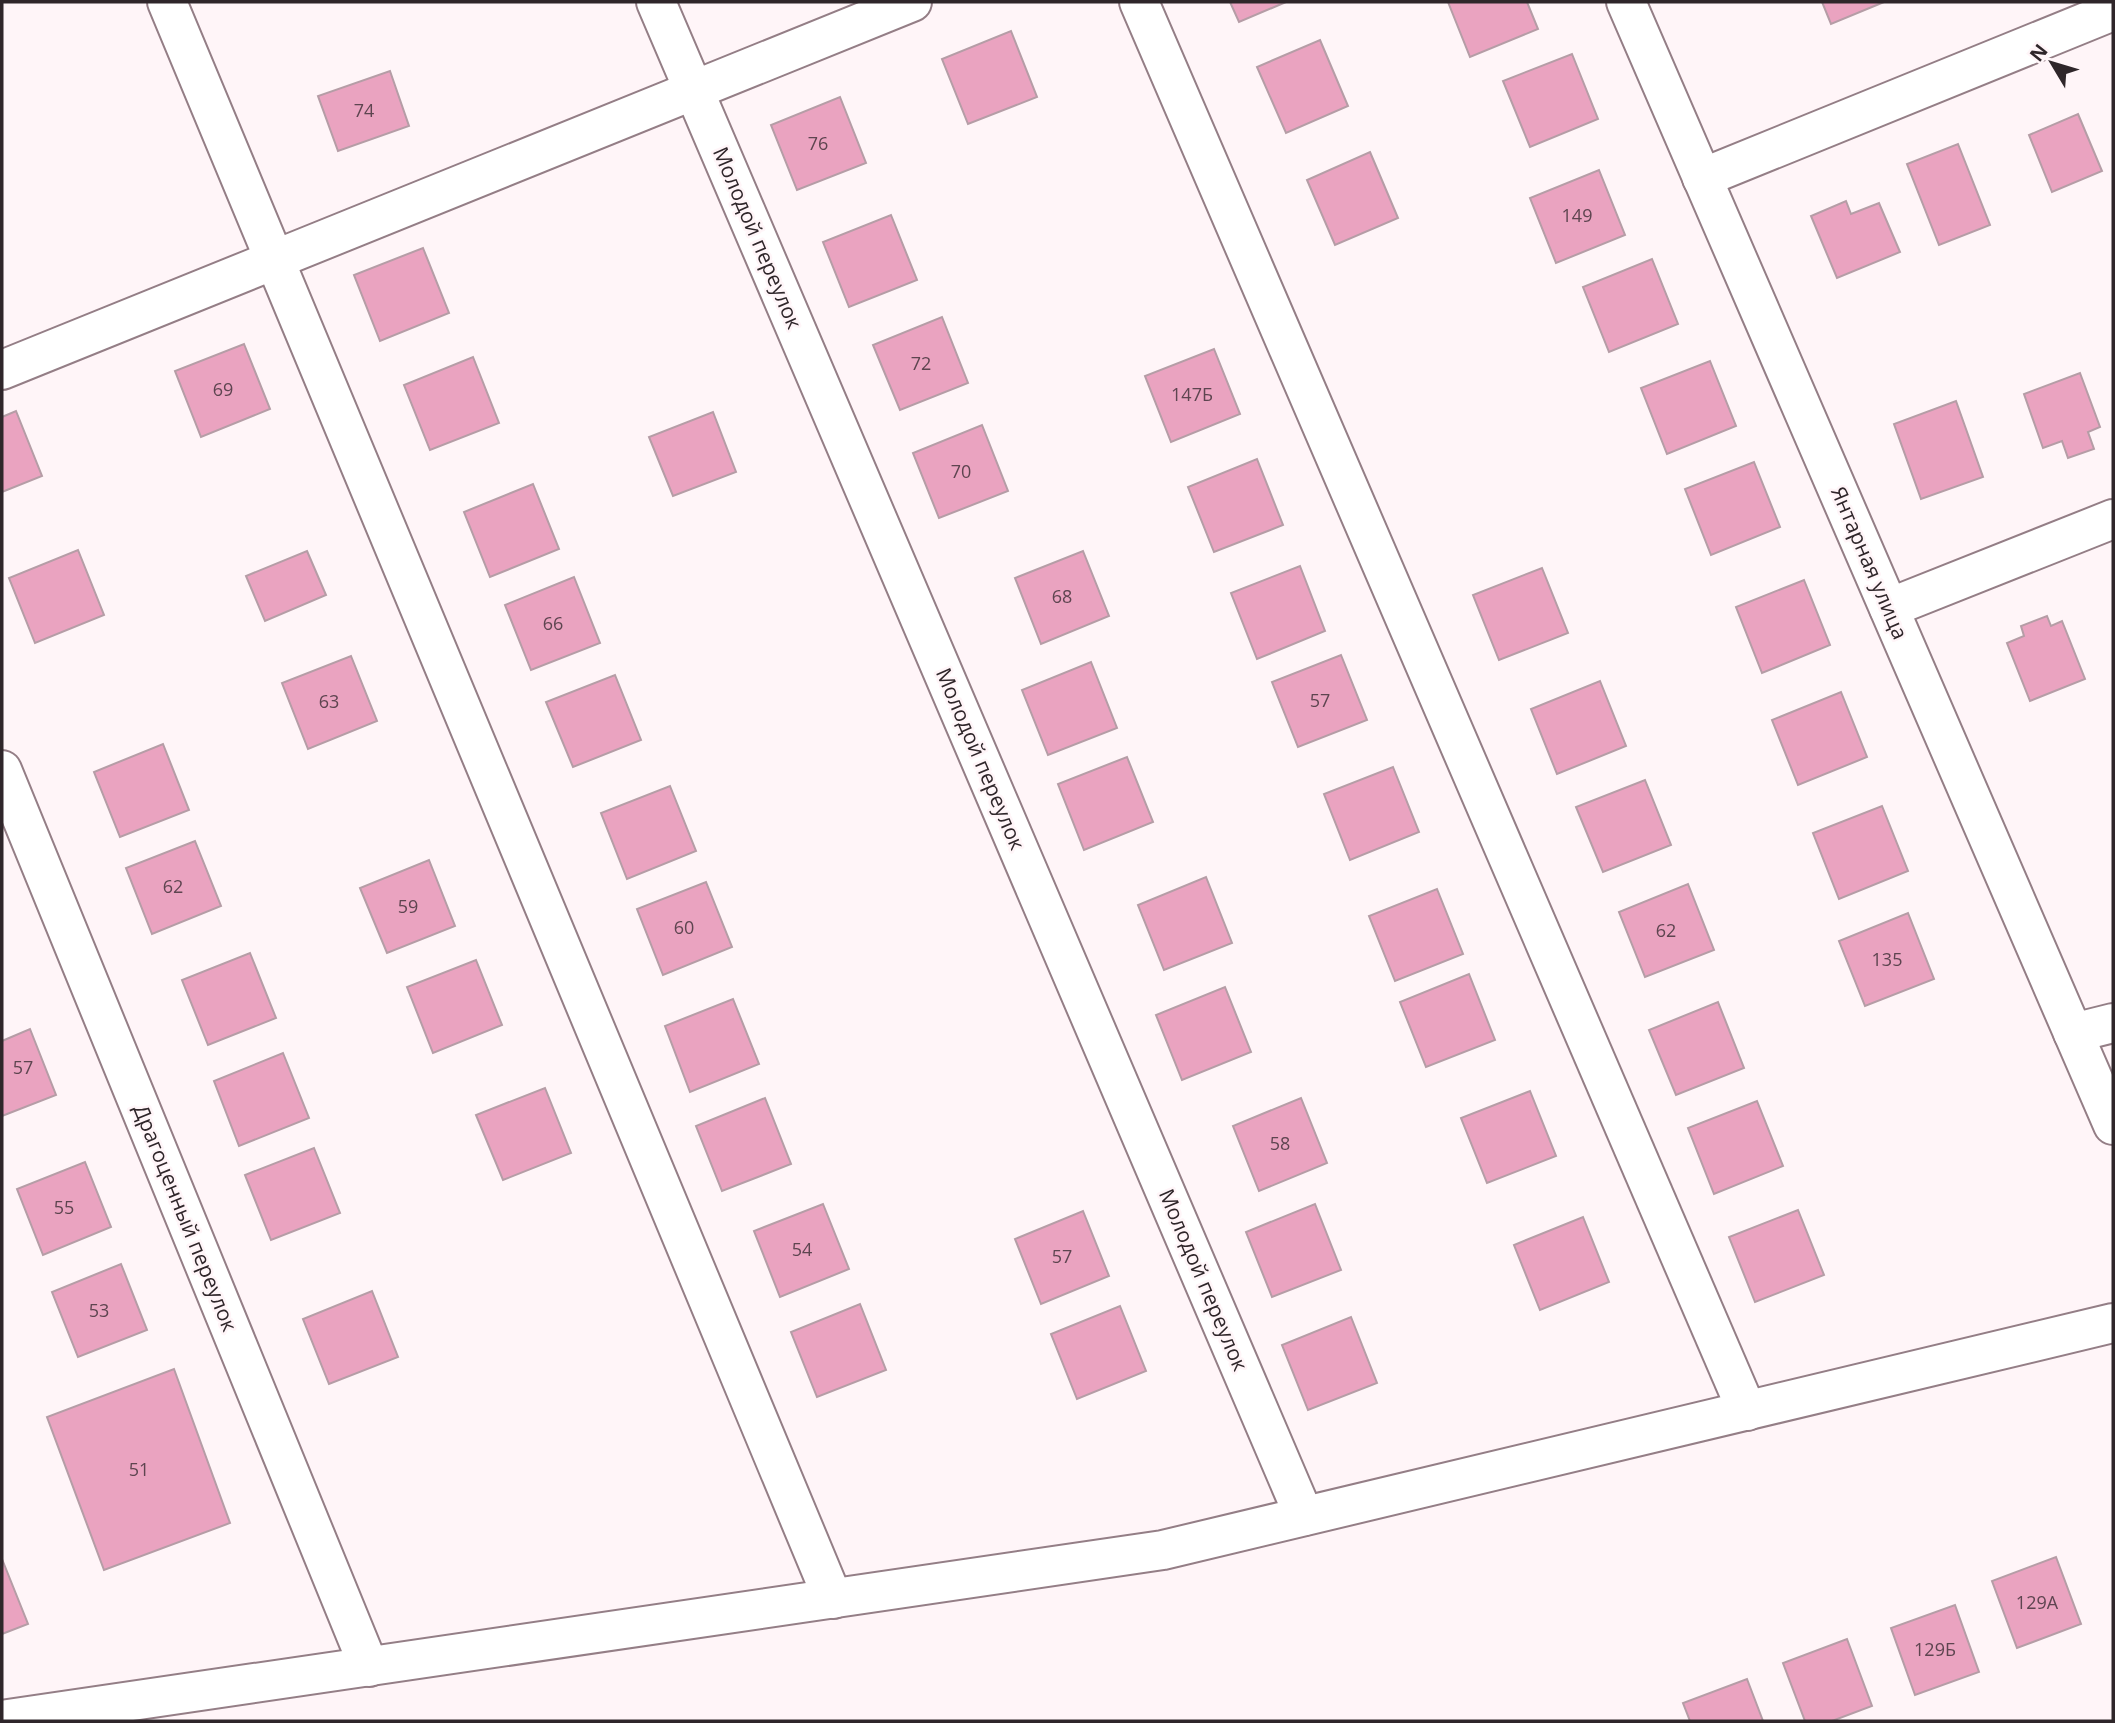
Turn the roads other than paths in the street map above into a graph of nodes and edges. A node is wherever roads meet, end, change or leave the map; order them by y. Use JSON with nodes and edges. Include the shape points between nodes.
{"nodes":[{"id":1,"x":167,"y":2,"type":"edge"},
{"id":2,"x":656,"y":2,"type":"edge"},
{"id":3,"x":912,"y":2,"type":"edge"},
{"id":4,"x":1139,"y":2,"type":"edge"},
{"id":5,"x":1626,"y":2,"type":"edge"},
{"id":6,"x":2113,"y":11,"type":"edge"},
{"id":7,"x":693,"y":89,"type":"junction"},
{"id":8,"x":1702,"y":178,"type":"junction"},
{"id":9,"x":275,"y":259,"type":"junction"},
{"id":10,"x":2,"y":370,"type":"edge"},
{"id":11,"x":2113,"y":519,"type":"edge"},
{"id":12,"x":1889,"y":608,"type":"junction"},
{"id":13,"x":2,"y":770,"type":"edge"},
{"id":14,"x":2113,"y":1023,"type":"edge"},
{"id":15,"x":2073,"y":1033,"type":"junction"},
{"id":16,"x":2113,"y":1125,"type":"edge"},
{"id":17,"x":2113,"y":1324,"type":"edge"},
{"id":18,"x":1747,"y":1411,"type":"junction"},
{"id":19,"x":1304,"y":1516,"type":"junction"},
{"id":20,"x":833,"y":1599,"type":"junction"},
{"id":21,"x":369,"y":1667,"type":"junction"},
{"id":22,"x":2,"y":1720,"type":"edge"}],
"edges":[{"from":1,"to":9,"type":"street"},
{"from":2,"to":7,"type":"street","name":"Молодой переулок"},
{"from":3,"to":7,"type":"street"},
{"from":4,"to":18,"type":"street"},
{"from":5,"to":8,"type":"street","name":"Янтарная улица"},
{"from":6,"to":8,"type":"street"},
{"from":7,"to":9,"type":"street"},
{"from":7,"to":19,"type":"street","name":"Молодой переулок"},
{"from":8,"to":12,"type":"street","name":"Янтарная улица"},
{"from":9,"to":10,"type":"street"},
{"from":9,"to":20,"type":"street"},
{"from":11,"to":12,"type":"street"},
{"from":12,"to":15,"type":"street","name":"Янтарная улица"},
{"from":13,"to":21,"type":"street","name":"Драгоценный переулок"},
{"from":14,"to":15,"type":"street"},
{"from":15,"to":16,"type":"street","name":"Янтарная улица"},
{"from":17,"to":18,"type":"street"},
{"from":18,"to":19,"type":"street"},
{"from":19,"to":20,"type":"street","via":[[1163,1550]]},
{"from":20,"to":21,"type":"street"},
{"from":21,"to":22,"type":"street"}]}
